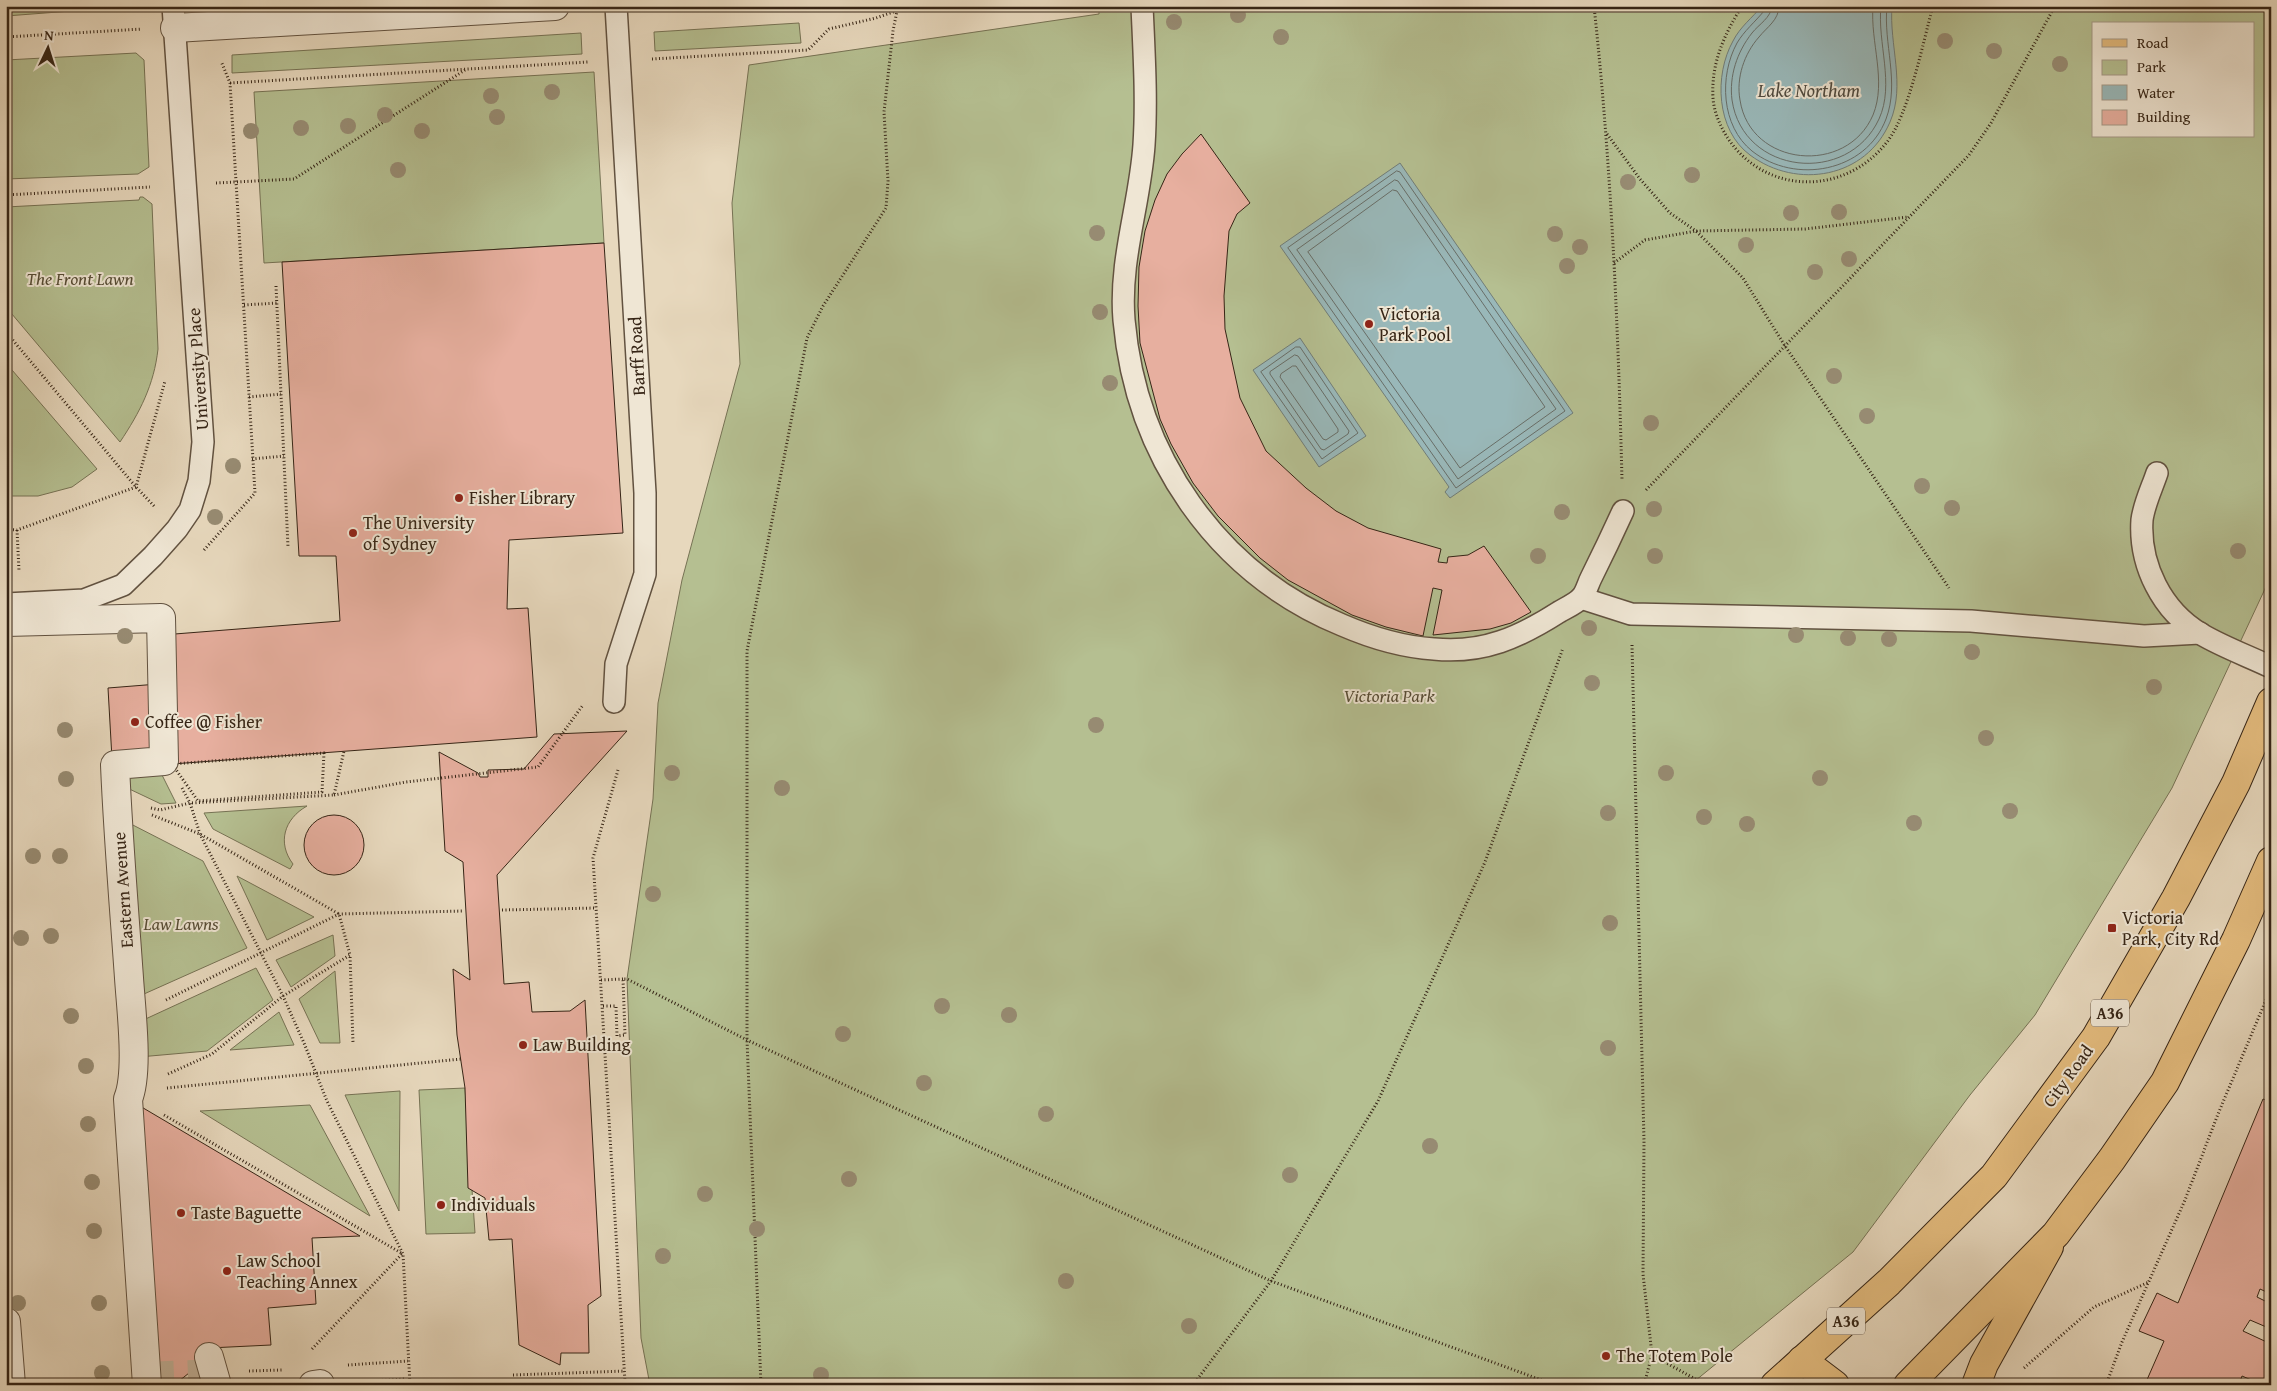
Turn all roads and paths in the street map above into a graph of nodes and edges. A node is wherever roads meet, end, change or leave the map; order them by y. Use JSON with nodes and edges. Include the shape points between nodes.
{"nodes":[{"id":1,"x":555,"y":6,"type":"edge"},
{"id":2,"x":616,"y":6,"type":"edge"},
{"id":3,"x":910,"y":6,"type":"edge"},
{"id":4,"x":1142,"y":6,"type":"edge"},
{"id":5,"x":1742,"y":6,"type":"edge"},
{"id":6,"x":1933,"y":6,"type":"edge"},
{"id":7,"x":2055,"y":6,"type":"edge"},
{"id":8,"x":898,"y":11,"type":"junction"},
{"id":9,"x":174,"y":17,"type":"edge"},
{"id":10,"x":143,"y":29,"type":"dead end"},
{"id":11,"x":6,"y":37,"type":"edge"},
{"id":12,"x":644,"y":59,"type":"dead end"},
{"id":13,"x":221,"y":60,"type":"dead end"},
{"id":14,"x":589,"y":62,"type":"dead end"},
{"id":15,"x":466,"y":69,"type":"junction"},
{"id":16,"x":230,"y":83,"type":"junction"},
{"id":17,"x":1607,"y":133,"type":"dead end"},
{"id":18,"x":237,"y":182,"type":"junction"},
{"id":19,"x":210,"y":184,"type":"dead end"},
{"id":20,"x":150,"y":187,"type":"dead end"},
{"id":21,"x":6,"y":194,"type":"edge"},
{"id":22,"x":1908,"y":216,"type":"junction"},
{"id":23,"x":1696,"y":231,"type":"junction"},
{"id":24,"x":1614,"y":264,"type":"dead end"},
{"id":25,"x":276,"y":286,"type":"dead end"},
{"id":26,"x":277,"y":303,"type":"junction"},
{"id":27,"x":244,"y":306,"type":"junction"},
{"id":28,"x":6,"y":332,"type":"edge"},
{"id":29,"x":1785,"y":346,"type":"junction"},
{"id":30,"x":281,"y":394,"type":"junction"},
{"id":31,"x":249,"y":397,"type":"junction"},
{"id":32,"x":284,"y":456,"type":"junction"},
{"id":33,"x":252,"y":459,"type":"junction"},
{"id":34,"x":2158,"y":473,"type":"dead end"},
{"id":35,"x":136,"y":487,"type":"junction"},
{"id":36,"x":1623,"y":510,"type":"joint"},
{"id":37,"x":159,"y":511,"type":"dead end"},
{"id":38,"x":6,"y":529,"type":"edge"},
{"id":39,"x":17,"y":530,"type":"junction"},
{"id":40,"x":288,"y":547,"type":"dead end"},
{"id":41,"x":202,"y":553,"type":"dead end"},
{"id":42,"x":20,"y":574,"type":"dead end"},
{"id":43,"x":1582,"y":598,"type":"junction"},
{"id":44,"x":6,"y":604,"type":"edge"},
{"id":45,"x":1971,"y":621,"type":"junction"},
{"id":46,"x":6,"y":622,"type":"edge"},
{"id":47,"x":2200,"y":633,"type":"junction"},
{"id":48,"x":2271,"y":667,"type":"edge"},
{"id":49,"x":614,"y":702,"type":"dead end"},
{"id":50,"x":2271,"y":702,"type":"edge"},
{"id":51,"x":563,"y":734,"type":"dead end"},
{"id":52,"x":344,"y":751,"type":"dead end"},
{"id":53,"x":618,"y":770,"type":"dead end"},
{"id":54,"x":193,"y":792,"type":"joint"},
{"id":55,"x":334,"y":795,"type":"junction"},
{"id":56,"x":117,"y":800,"type":"junction"},
{"id":57,"x":190,"y":803,"type":"junction"},
{"id":58,"x":200,"y":834,"type":"junction"},
{"id":59,"x":2271,"y":861,"type":"edge"},
{"id":60,"x":596,"y":908,"type":"junction"},
{"id":61,"x":502,"y":910,"type":"dead end"},
{"id":62,"x":463,"y":911,"type":"dead end"},
{"id":63,"x":339,"y":914,"type":"junction"},
{"id":64,"x":259,"y":954,"type":"junction"},
{"id":65,"x":350,"y":955,"type":"junction"},
{"id":66,"x":623,"y":979,"type":"junction"},
{"id":67,"x":601,"y":980,"type":"junction"},
{"id":68,"x":2271,"y":988,"type":"edge"},
{"id":69,"x":283,"y":996,"type":"junction"},
{"id":70,"x":603,"y":1006,"type":"junction"},
{"id":71,"x":132,"y":1017,"type":"junction"},
{"id":72,"x":747,"y":1040,"type":"junction"},
{"id":73,"x":353,"y":1044,"type":"dead end"},
{"id":74,"x":461,"y":1059,"type":"dead end"},
{"id":75,"x":316,"y":1074,"type":"junction"},
{"id":76,"x":131,"y":1091,"type":"junction"},
{"id":77,"x":1644,"y":1141,"type":"dead end"},
{"id":78,"x":2056,"y":1234,"type":"junction"},
{"id":79,"x":403,"y":1254,"type":"junction"},
{"id":80,"x":1271,"y":1281,"type":"junction"},
{"id":81,"x":2150,"y":1281,"type":"junction"},
{"id":82,"x":6,"y":1322,"type":"edge"},
{"id":83,"x":307,"y":1355,"type":"dead end"},
{"id":84,"x":1652,"y":1355,"type":"junction"},
{"id":85,"x":209,"y":1358,"type":"dead end"},
{"id":86,"x":1802,"y":1360,"type":"junction"},
{"id":87,"x":625,"y":1371,"type":"junction"},
{"id":88,"x":2020,"y":1371,"type":"dead end"},
{"id":89,"x":146,"y":1373,"type":"edge"},
{"id":90,"x":513,"y":1375,"type":"dead end"},
{"id":91,"x":406,"y":1379,"type":"dead end"},
{"id":92,"x":625,"y":1382,"type":"dead end"},
{"id":93,"x":317,"y":1384,"type":"edge"},
{"id":94,"x":11,"y":1385,"type":"edge"},
{"id":95,"x":217,"y":1385,"type":"edge"},
{"id":96,"x":410,"y":1385,"type":"edge"},
{"id":97,"x":762,"y":1385,"type":"edge"},
{"id":98,"x":1193,"y":1385,"type":"edge"},
{"id":99,"x":1555,"y":1385,"type":"edge"},
{"id":100,"x":1644,"y":1385,"type":"edge"},
{"id":101,"x":1706,"y":1385,"type":"edge"},
{"id":102,"x":1775,"y":1385,"type":"edge"},
{"id":103,"x":1812,"y":1385,"type":"edge"},
{"id":104,"x":1835,"y":1385,"type":"edge"},
{"id":105,"x":1908,"y":1385,"type":"edge"},
{"id":106,"x":1976,"y":1385,"type":"edge"},
{"id":107,"x":2106,"y":1385,"type":"edge"}],
"edges":[{"from":1,"to":9,"type":"street"},
{"from":2,"to":49,"type":"lane","name":"Barff Road","via":[[645,493],[645,574],[616,664]]},
{"from":3,"to":8,"type":"path"},
{"from":4,"to":43,"type":"lane","via":[[1144,145],[1126,249],[1123,282],[1125,327],[1148,426],[1169,470],[1213,535],[1250,571],[1313,612],[1365,635],[1408,647],[1450,651],[1495,644],[1528,631]]},
{"from":5,"to":6,"type":"path","via":[[1722,41],[1716,61],[1713,99],[1718,119],[1735,150],[1749,163],[1780,179],[1799,183],[1822,181],[1850,172],[1876,155],[1888,141],[1906,100]]},
{"from":7,"to":22,"type":"path","via":[[1986,131],[1969,155]]},
{"from":8,"to":12,"type":"path","via":[[828,29],[808,50]]},
{"from":8,"to":72,"type":"path","via":[[884,112],[888,182],[886,208],[823,306],[807,338],[747,651]]},
{"from":9,"to":44,"type":"lane","name":"University Place","via":[[203,442],[200,481],[190,510],[177,530],[123,585],[84,600]]},
{"from":10,"to":11,"type":"path"},
{"from":13,"to":16,"type":"path"},
{"from":14,"to":15,"type":"path"},
{"from":15,"to":16,"type":"path"},
{"from":15,"to":18,"type":"path","via":[[294,180]]},
{"from":16,"to":18,"type":"path"},
{"from":17,"to":23,"type":"path","via":[[1640,179],[1670,213]]},
{"from":18,"to":19,"type":"path"},
{"from":18,"to":27,"type":"path"},
{"from":20,"to":21,"type":"path"},
{"from":22,"to":23,"type":"path","via":[[1805,229]]},
{"from":22,"to":29,"type":"path"},
{"from":23,"to":24,"type":"path","via":[[1644,240]]},
{"from":23,"to":29,"type":"path","via":[[1742,278]]},
{"from":25,"to":26,"type":"path"},
{"from":26,"to":27,"type":"path"},
{"from":26,"to":30,"type":"path"},
{"from":27,"to":31,"type":"path"},
{"from":28,"to":35,"type":"path"},
{"from":29,"to":36,"type":"path"},
{"from":29,"to":45,"type":"path"},
{"from":30,"to":31,"type":"path"},
{"from":30,"to":32,"type":"path"},
{"from":31,"to":33,"type":"path"},
{"from":32,"to":33,"type":"path"},
{"from":32,"to":40,"type":"path"},
{"from":33,"to":41,"type":"path","via":[[254,493]]},
{"from":34,"to":47,"type":"lane","via":[[2142,519],[2145,558],[2163,600]]},
{"from":35,"to":37,"type":"path"},
{"from":35,"to":39,"type":"path"},
{"from":36,"to":43,"type":"lane"},
{"from":38,"to":39,"type":"path"},
{"from":39,"to":42,"type":"path"},
{"from":43,"to":45,"type":"lane","via":[[1631,614]]},
{"from":43,"to":80,"type":"path","via":[[1485,862],[1378,1101]]},
{"from":45,"to":47,"type":"lane","via":[[2144,636]]},
{"from":46,"to":56,"type":"street","name":"Eastern Avenue","via":[[161,618],[164,761],[115,765]]},
{"from":47,"to":48,"type":"lane"},
{"from":50,"to":86,"type":"main road","name":"City Road","number":"A36","via":[[2227,801],[2096,1037],[1994,1176],[1889,1282]]},
{"from":51,"to":55,"type":"path","via":[[538,767],[406,782]]},
{"from":52,"to":55,"type":"path"},
{"from":53,"to":60,"type":"path","via":[[593,858]]},
{"from":54,"to":54,"type":"path","via":[[172,764],[324,753],[322,792],[198,801]]},
{"from":55,"to":57,"type":"path"},
{"from":56,"to":57,"type":"path","via":[[160,810]]},
{"from":56,"to":58,"type":"path"},
{"from":56,"to":71,"type":"street","name":"Eastern Avenue"},
{"from":57,"to":58,"type":"path"},
{"from":58,"to":63,"type":"path"},
{"from":58,"to":64,"type":"path"},
{"from":59,"to":78,"type":"main road","via":[[2236,940],[2165,1082]]},
{"from":60,"to":61,"type":"path"},
{"from":60,"to":67,"type":"path"},
{"from":62,"to":63,"type":"path"},
{"from":63,"to":64,"type":"path"},
{"from":63,"to":65,"type":"path"},
{"from":64,"to":69,"type":"path"},
{"from":64,"to":71,"type":"path"},
{"from":65,"to":69,"type":"path"},
{"from":65,"to":73,"type":"path"},
{"from":66,"to":67,"type":"path"},
{"from":66,"to":70,"type":"path","via":[[625,1035],[617,1036],[616,1006]]},
{"from":66,"to":72,"type":"path"},
{"from":67,"to":70,"type":"path"},
{"from":68,"to":81,"type":"path"},
{"from":69,"to":75,"type":"path"},
{"from":69,"to":76,"type":"path","via":[[212,1054]]},
{"from":70,"to":87,"type":"path"},
{"from":71,"to":76,"type":"street","name":"Eastern Avenue"},
{"from":72,"to":80,"type":"path"},
{"from":72,"to":97,"type":"path"},
{"from":74,"to":75,"type":"path"},
{"from":75,"to":76,"type":"path"},
{"from":75,"to":79,"type":"path"},
{"from":76,"to":79,"type":"path","via":[[168,1118]]},
{"from":76,"to":89,"type":"street","name":"Eastern Avenue","via":[[128,1099]]},
{"from":77,"to":84,"type":"path","via":[[1643,1274]]},
{"from":78,"to":105,"type":"main road"},
{"from":78,"to":106,"type":"main road","via":[[1984,1364]]},
{"from":79,"to":83,"type":"path"},
{"from":79,"to":96,"type":"path"},
{"from":80,"to":98,"type":"path"},
{"from":80,"to":99,"type":"path"},
{"from":81,"to":88,"type":"path","via":[[2094,1307]]},
{"from":81,"to":107,"type":"path"},
{"from":82,"to":94,"type":"street"},
{"from":84,"to":100,"type":"path"},
{"from":84,"to":101,"type":"path"},
{"from":85,"to":95,"type":"street"},
{"from":86,"to":102,"type":"main road","name":"City Road","number":"A36"},
{"from":86,"to":103,"type":"main road"},
{"from":86,"to":104,"type":"main road"},
{"from":87,"to":90,"type":"path"},
{"from":87,"to":92,"type":"path"},
{"from":91,"to":93,"type":"path"}]}
